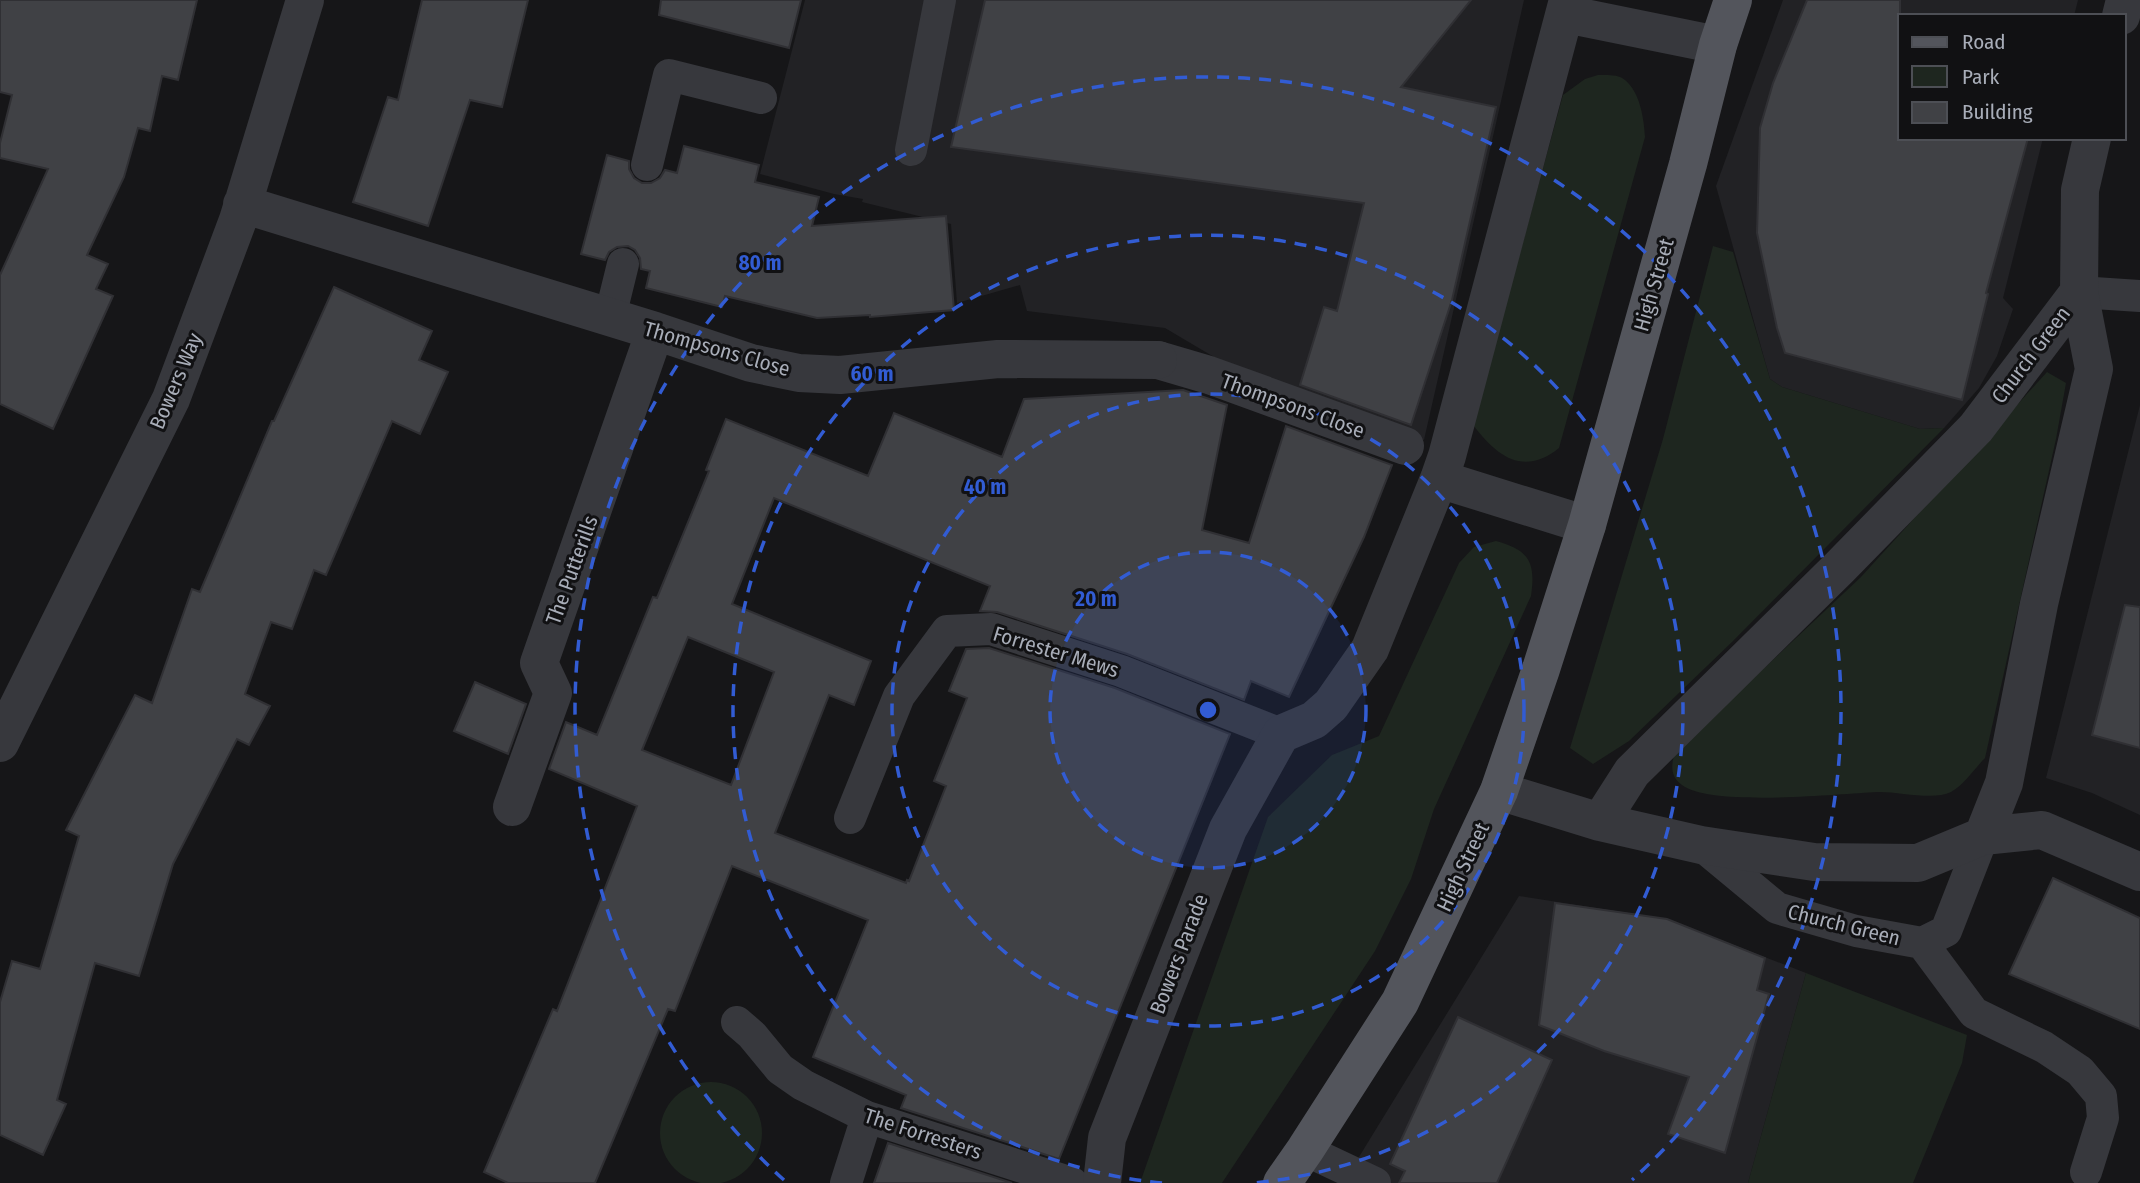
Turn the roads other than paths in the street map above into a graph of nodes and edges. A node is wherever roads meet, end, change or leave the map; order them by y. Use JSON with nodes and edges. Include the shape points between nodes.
{"nodes":[{"id":1,"x":305,"y":0,"type":"edge"},
{"id":2,"x":940,"y":0,"type":"edge"},
{"id":3,"x":1733,"y":0,"type":"edge"},
{"id":4,"x":1567,"y":7,"type":"edge"},
{"id":5,"x":1718,"y":45,"type":"junction"},
{"id":6,"x":761,"y":98,"type":"dead end"},
{"id":7,"x":2092,"y":140,"type":"edge"},
{"id":8,"x":911,"y":149,"type":"dead end"},
{"id":9,"x":647,"y":165,"type":"dead end"},
{"id":10,"x":242,"y":204,"type":"junction"},
{"id":11,"x":622,"y":264,"type":"dead end"},
{"id":12,"x":2079,"y":292,"type":"junction"},
{"id":13,"x":2140,"y":296,"type":"edge"},
{"id":14,"x":610,"y":317,"type":"junction"},
{"id":15,"x":655,"y":331,"type":"junction"},
{"id":16,"x":1405,"y":446,"type":"dead end"},
{"id":17,"x":1439,"y":479,"type":"junction"},
{"id":18,"x":1587,"y":525,"type":"junction"},
{"id":19,"x":1281,"y":734,"type":"junction"},
{"id":20,"x":0,"y":743,"type":"edge"},
{"id":21,"x":1499,"y":791,"type":"junction"},
{"id":22,"x":512,"y":807,"type":"dead end"},
{"id":23,"x":850,"y":818,"type":"dead end"},
{"id":24,"x":1600,"y":822,"type":"junction"},
{"id":25,"x":1983,"y":836,"type":"junction"},
{"id":26,"x":1701,"y":845,"type":"junction"},
{"id":27,"x":2140,"y":872,"type":"edge"},
{"id":28,"x":1922,"y":943,"type":"junction"},
{"id":29,"x":737,"y":1022,"type":"dead end"},
{"id":30,"x":867,"y":1117,"type":"junction"},
{"id":31,"x":1305,"y":1150,"type":"junction"},
{"id":32,"x":2086,"y":1172,"type":"dead end"},
{"id":33,"x":846,"y":1183,"type":"edge"},
{"id":34,"x":1072,"y":1183,"type":"edge"},
{"id":35,"x":1102,"y":1183,"type":"edge"},
{"id":36,"x":1282,"y":1183,"type":"edge"},
{"id":37,"x":1375,"y":1183,"type":"edge"}],
"edges":[{"from":1,"to":10,"type":"street","name":"Bowers Way"},
{"from":2,"to":8,"type":"lane"},
{"from":3,"to":5,"type":"main road","name":"High Street"},
{"from":4,"to":5,"type":"street"},
{"from":4,"to":17,"type":"street"},
{"from":5,"to":18,"type":"main road","name":"High Street"},
{"from":6,"to":9,"type":"lane","via":[[669,75]]},
{"from":7,"to":12,"type":"street","via":[[2080,190]]},
{"from":10,"to":14,"type":"street","name":"Thompsons Close"},
{"from":10,"to":20,"type":"street","name":"Bowers Way","via":[[171,399]]},
{"from":11,"to":14,"type":"lane"},
{"from":12,"to":13,"type":"lane"},
{"from":12,"to":24,"type":"street","name":"Church Green","via":[[1976,428],[1632,772]]},
{"from":12,"to":25,"type":"street","name":"Church Green","via":[[2094,369],[2039,604],[2004,783]]},
{"from":14,"to":15,"type":"street","name":"Thompsons Close"},
{"from":15,"to":16,"type":"street","name":"Thompsons Close","via":[[751,363],[799,373],[841,375],[998,359],[1158,360]]},
{"from":15,"to":22,"type":"street","name":"The Putterills","via":[[538,663],[552,693]]},
{"from":17,"to":18,"type":"street"},
{"from":17,"to":19,"type":"street","via":[[1370,649],[1331,705],[1314,720]]},
{"from":18,"to":21,"type":"main road","name":"High Street"},
{"from":19,"to":23,"type":"lane","name":"Forrester Mews","via":[[1121,671],[991,629],[947,631],[899,696]]},
{"from":19,"to":35,"type":"street","name":"Bowers Parade","via":[[1228,829],[1107,1138]]},
{"from":21,"to":24,"type":"street","name":"Church Green"},
{"from":21,"to":31,"type":"main road","name":"High Street","via":[[1400,1002]]},
{"from":24,"to":26,"type":"street","name":"Church Green"},
{"from":25,"to":26,"type":"street","name":"Church Green","via":[[1918,863],[1814,862]]},
{"from":25,"to":27,"type":"street","via":[[2042,830]]},
{"from":25,"to":28,"type":"lane","name":"Church Green","via":[[1946,931]]},
{"from":26,"to":28,"type":"lane","name":"Church Green","via":[[1777,908],[1856,931]]},
{"from":28,"to":32,"type":"lane","via":[[1974,1013],[2080,1071],[2101,1096],[2103,1118]]},
{"from":29,"to":30,"type":"lane","name":"The Forresters","via":[[780,1069]]},
{"from":30,"to":33,"type":"lane"},
{"from":30,"to":34,"type":"lane","name":"The Forresters"},
{"from":31,"to":36,"type":"main road","name":"High Street"},
{"from":31,"to":37,"type":"lane"}]}
